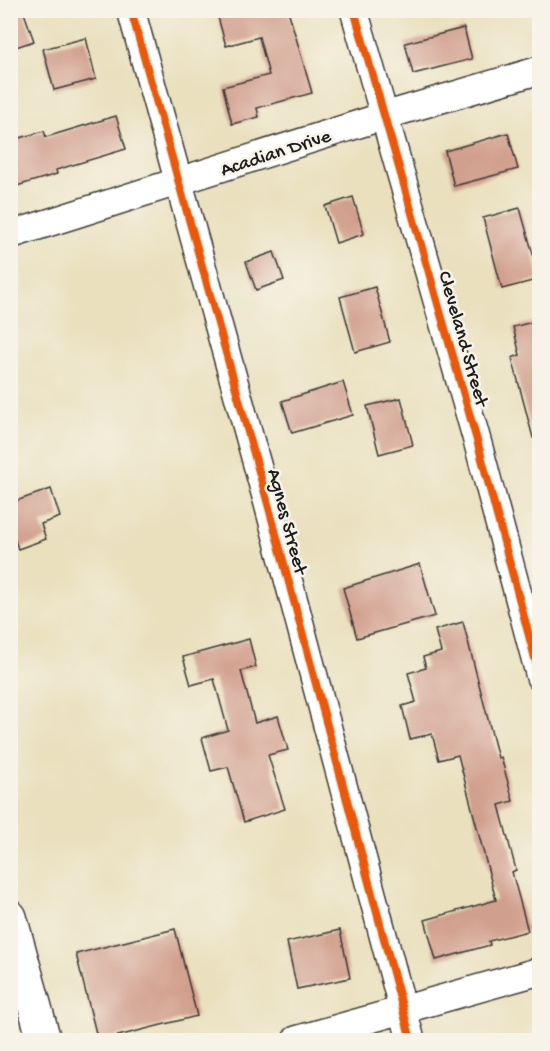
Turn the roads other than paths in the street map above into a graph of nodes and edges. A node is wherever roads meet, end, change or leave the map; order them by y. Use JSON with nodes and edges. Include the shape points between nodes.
{"nodes":[{"id":1,"x":131,"y":10,"type":"edge"},
{"id":2,"x":354,"y":10,"type":"edge"},
{"id":3,"x":540,"y":70,"type":"edge"},
{"id":4,"x":384,"y":116,"type":"junction"},
{"id":5,"x":178,"y":182,"type":"junction"},
{"id":6,"x":10,"y":235,"type":"edge"},
{"id":7,"x":540,"y":677,"type":"edge"},
{"id":8,"x":10,"y":917,"type":"edge"},
{"id":9,"x":540,"y":971,"type":"edge"},
{"id":10,"x":402,"y":1009,"type":"junction"},
{"id":11,"x":44,"y":1041,"type":"edge"},
{"id":12,"x":296,"y":1041,"type":"edge"},
{"id":13,"x":411,"y":1041,"type":"edge"}],
"edges":[{"from":1,"to":5,"type":"street","name":"Agnes Street"},
{"from":2,"to":4,"type":"street","name":"Cleveland Street"},
{"from":3,"to":4,"type":"street","name":"Acadian Drive"},
{"from":4,"to":5,"type":"street","name":"Acadian Drive"},
{"from":4,"to":7,"type":"street","name":"Cleveland Street"},
{"from":5,"to":6,"type":"street","name":"Acadian Drive"},
{"from":5,"to":10,"type":"street","name":"Agnes Street"},
{"from":8,"to":11,"type":"main road"},
{"from":9,"to":10,"type":"street"},
{"from":10,"to":12,"type":"street"},
{"from":10,"to":13,"type":"street","name":"Agnes Street"}]}
